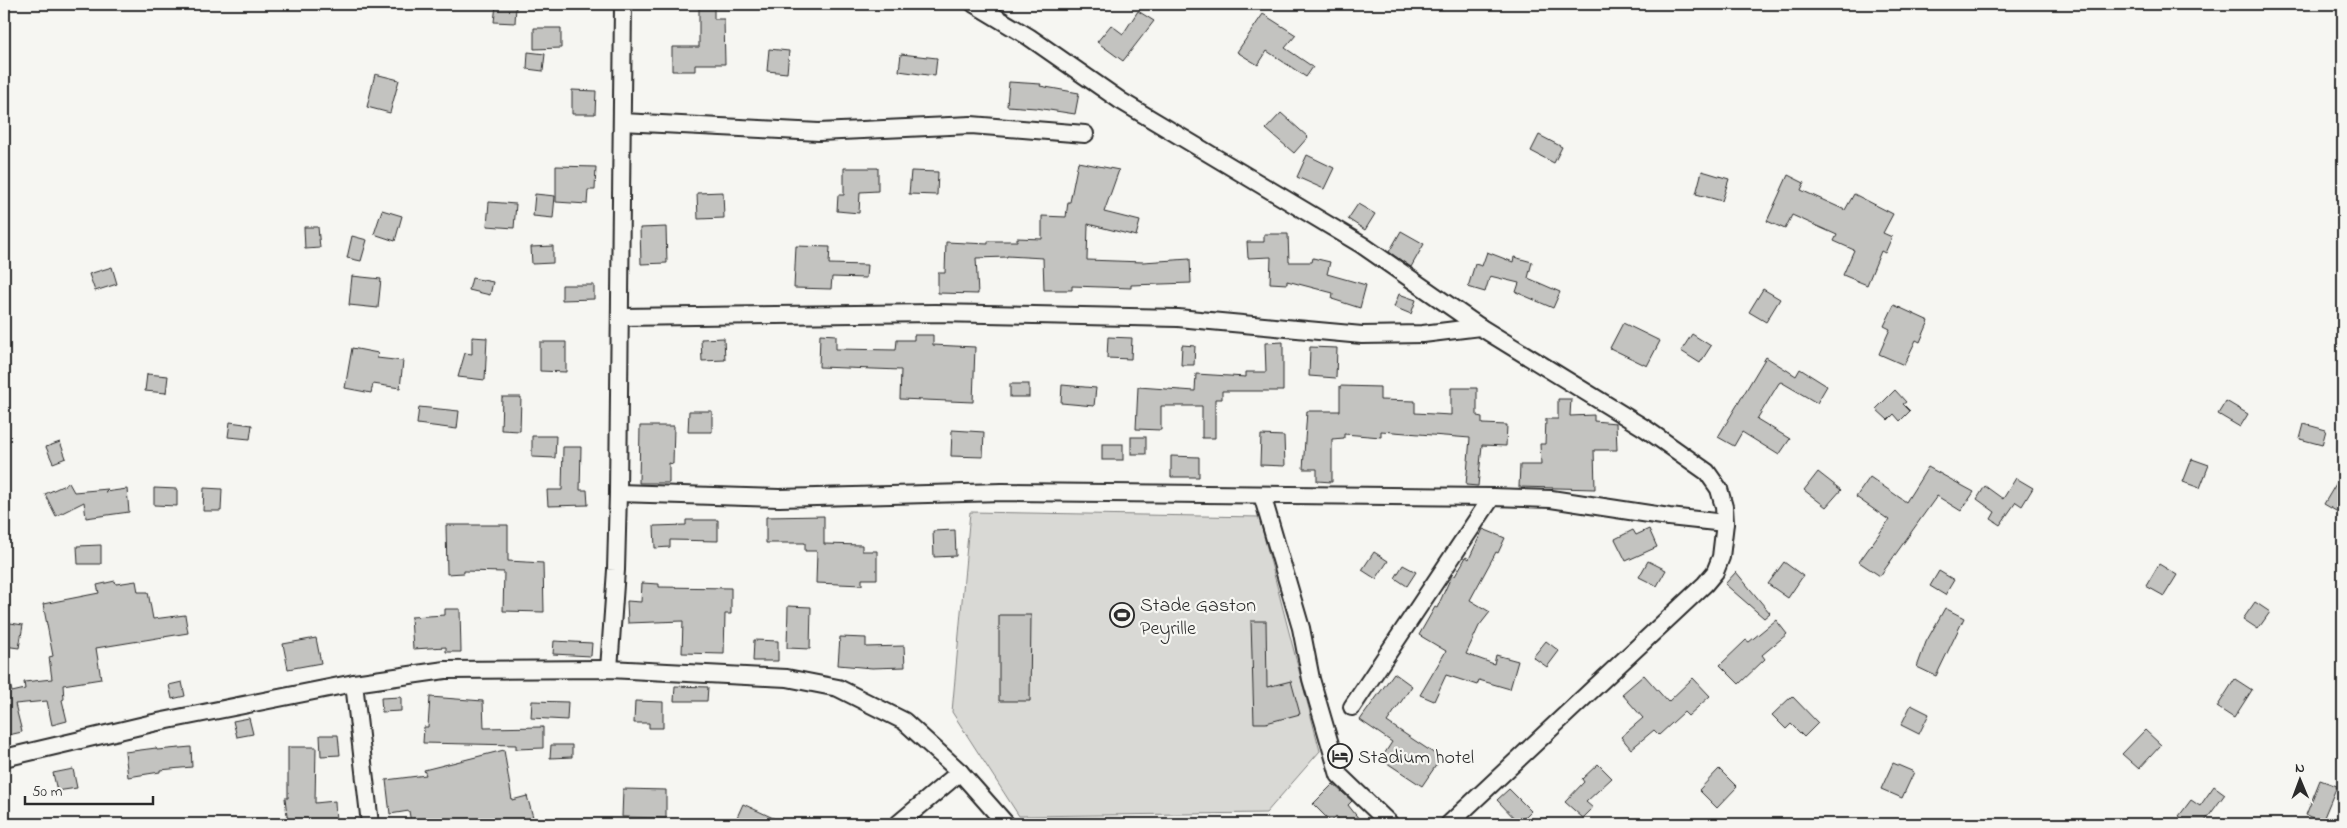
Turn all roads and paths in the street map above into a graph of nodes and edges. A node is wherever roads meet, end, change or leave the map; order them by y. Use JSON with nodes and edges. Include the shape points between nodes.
{"nodes":[{"id":1,"x":623,"y":4,"type":"edge"},
{"id":2,"x":974,"y":4,"type":"edge"},
{"id":3,"x":622,"y":122,"type":"junction"},
{"id":4,"x":1085,"y":134,"type":"dead end"},
{"id":5,"x":620,"y":317,"type":"junction"},
{"id":6,"x":1480,"y":327,"type":"junction"},
{"id":7,"x":618,"y":493,"type":"junction"},
{"id":8,"x":1262,"y":494,"type":"junction"},
{"id":9,"x":1492,"y":497,"type":"junction"},
{"id":10,"x":1725,"y":523,"type":"junction"},
{"id":11,"x":609,"y":669,"type":"junction"},
{"id":12,"x":354,"y":683,"type":"junction"},
{"id":13,"x":1352,"y":707,"type":"dead end"},
{"id":14,"x":4,"y":758,"type":"edge"},
{"id":15,"x":960,"y":772,"type":"junction"},
{"id":16,"x":370,"y":824,"type":"edge"},
{"id":17,"x":898,"y":824,"type":"edge"},
{"id":18,"x":1006,"y":824,"type":"edge"},
{"id":19,"x":1390,"y":824,"type":"edge"},
{"id":20,"x":1449,"y":824,"type":"edge"}],
"edges":[{"from":1,"to":3,"type":"street"},
{"from":2,"to":6,"type":"street","via":[[1029,37],[1121,101],[1362,245]]},
{"from":3,"to":4,"type":"street","via":[[819,132],[971,125]]},
{"from":3,"to":5,"type":"street"},
{"from":5,"to":6,"type":"street","via":[[936,313],[1160,317],[1362,335],[1423,334]]},
{"from":5,"to":7,"type":"street"},
{"from":6,"to":10,"type":"street","via":[[1646,430],[1707,472],[1719,488]]},
{"from":7,"to":8,"type":"street","via":[[778,498],[1002,492]]},
{"from":7,"to":11,"type":"street"},
{"from":8,"to":9,"type":"street"},
{"from":8,"to":19,"type":"street","via":[[1339,775]]},
{"from":9,"to":10,"type":"street","via":[[1551,499]]},
{"from":9,"to":13,"type":"street"},
{"from":10,"to":20,"type":"street","via":[[1721,557],[1705,584]]},
{"from":11,"to":12,"type":"street","via":[[445,670]]},
{"from":11,"to":15,"type":"street","via":[[787,678],[838,688],[904,721]]},
{"from":12,"to":14,"type":"street","via":[[153,723]]},
{"from":12,"to":16,"type":"street"},
{"from":15,"to":17,"type":"street"},
{"from":15,"to":18,"type":"street"}]}
